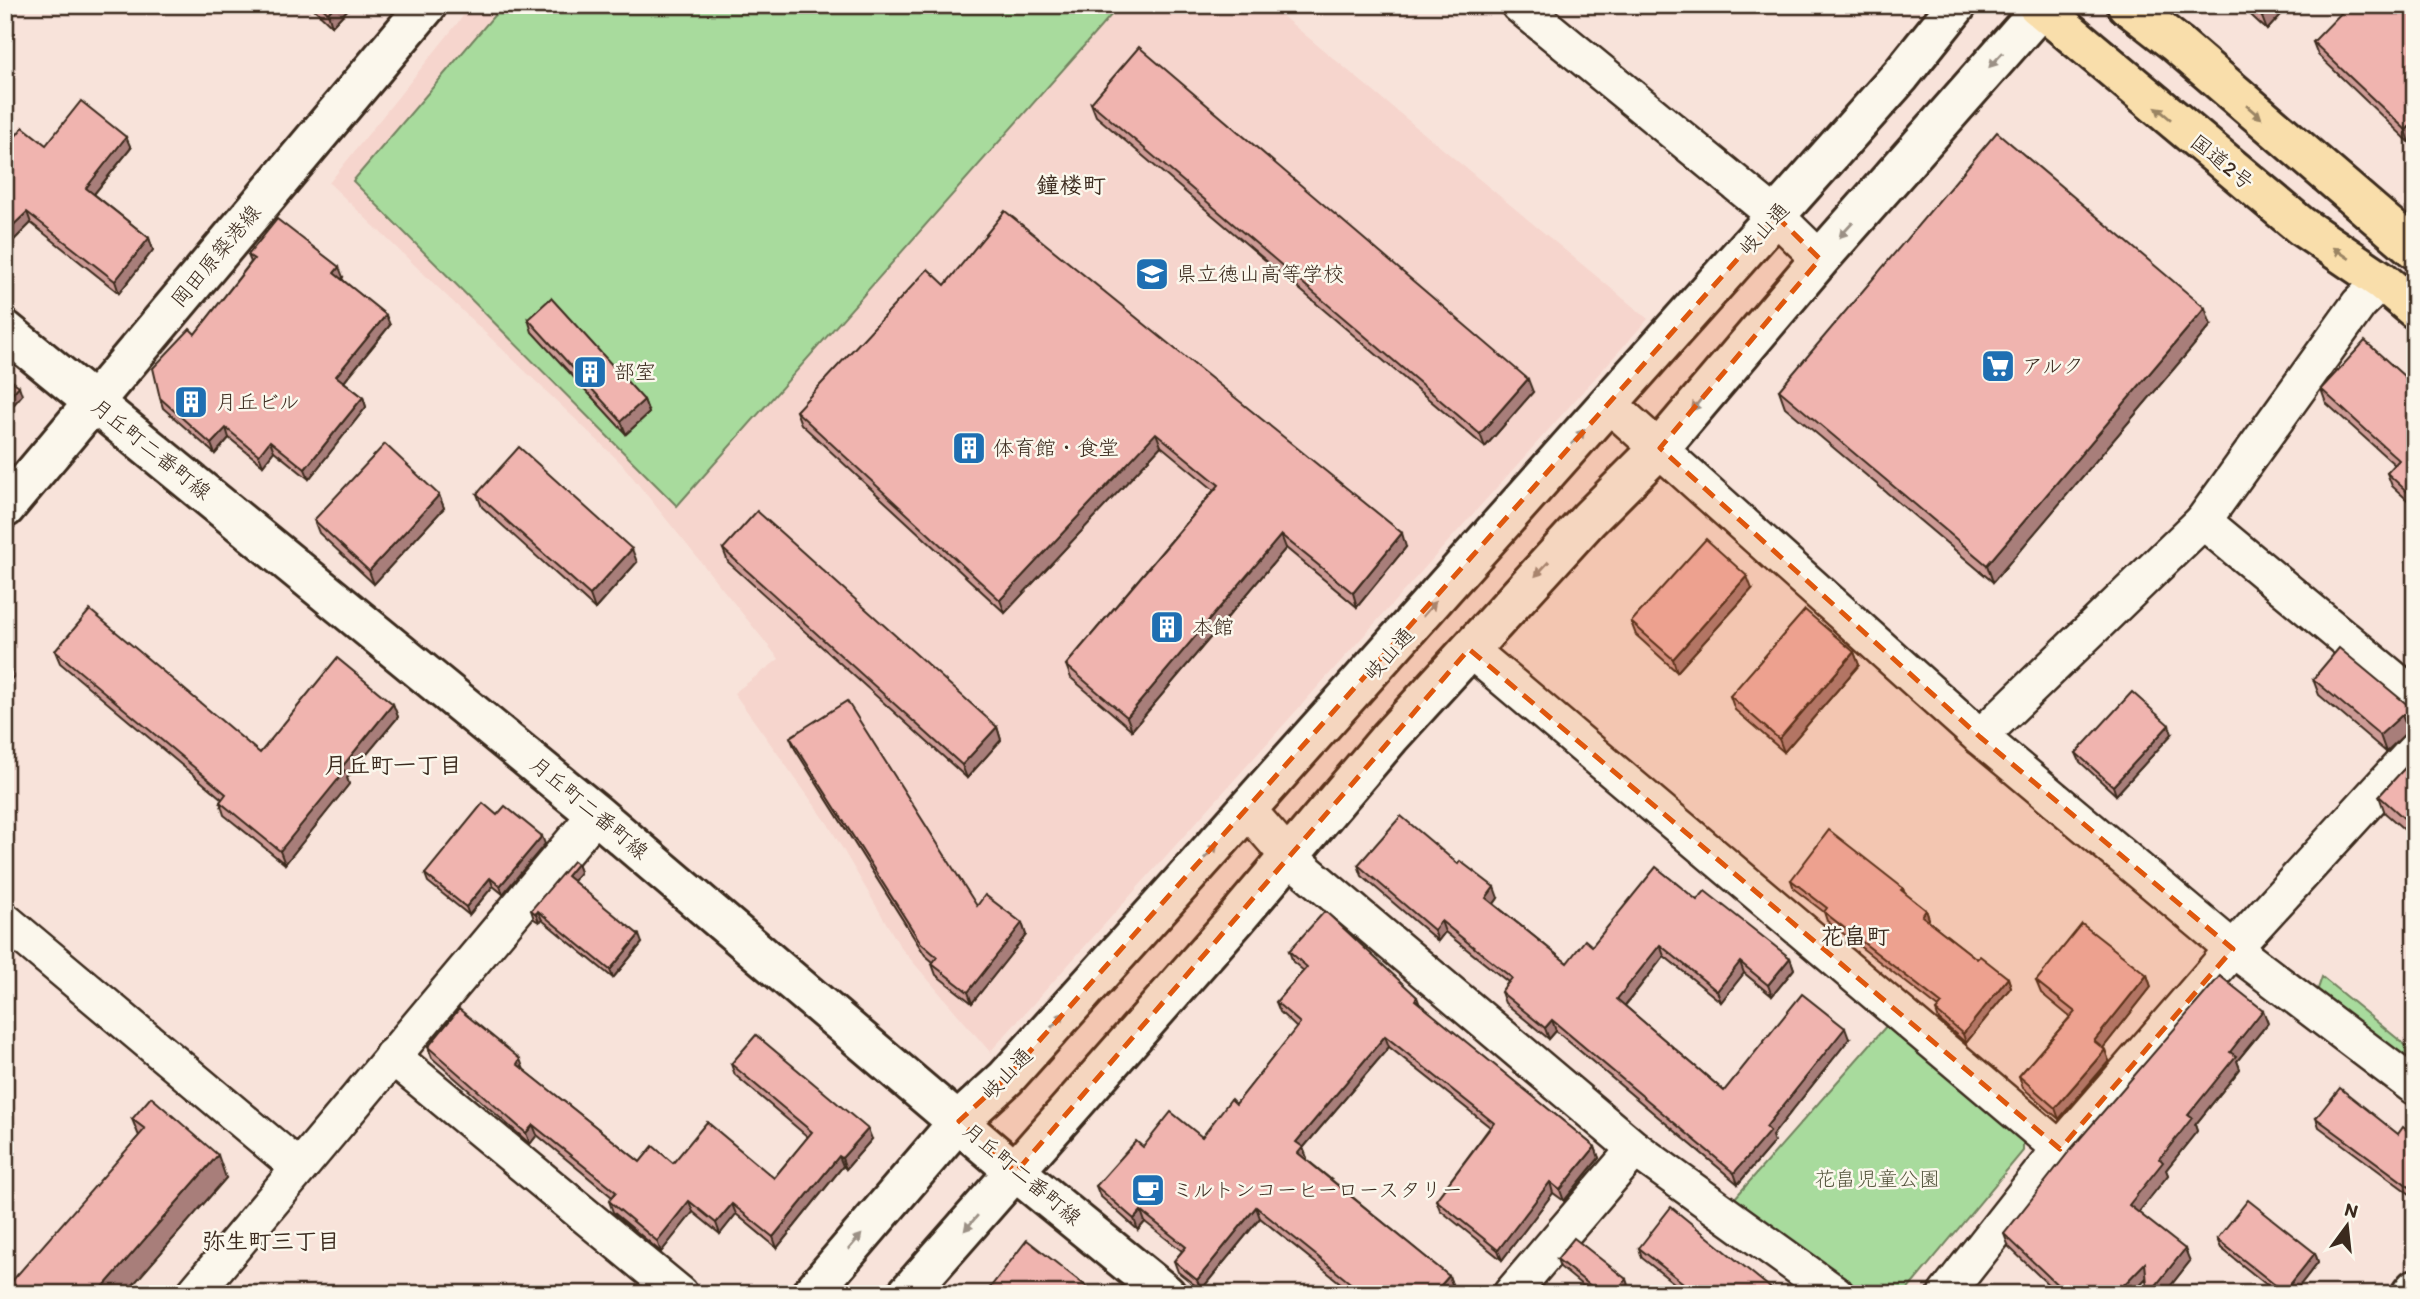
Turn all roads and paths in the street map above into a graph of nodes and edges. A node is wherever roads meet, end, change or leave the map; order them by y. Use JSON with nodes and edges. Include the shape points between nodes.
{"nodes":[{"id":1,"x":427,"y":5,"type":"edge"},
{"id":2,"x":1519,"y":5,"type":"edge"},
{"id":3,"x":1957,"y":5,"type":"edge"},
{"id":4,"x":2127,"y":5,"type":"edge"},
{"id":5,"x":2041,"y":7,"type":"edge"},
{"id":6,"x":1776,"y":216,"type":"junction"},
{"id":7,"x":2415,"y":249,"type":"edge"},
{"id":8,"x":1820,"y":259,"type":"junction"},
{"id":9,"x":2382,"y":281,"type":"junction"},
{"id":10,"x":2415,"y":309,"type":"edge"},
{"id":11,"x":5,"y":331,"type":"edge"},
{"id":12,"x":93,"y":401,"type":"junction"},
{"id":13,"x":1608,"y":403,"type":"junction"},
{"id":14,"x":1660,"y":448,"type":"junction"},
{"id":15,"x":5,"y":508,"type":"edge"},
{"id":16,"x":2203,"y":521,"type":"junction"},
{"id":17,"x":1469,"y":649,"type":"junction"},
{"id":18,"x":2415,"y":697,"type":"edge"},
{"id":19,"x":1980,"y":737,"type":"junction"},
{"id":20,"x":2415,"y":750,"type":"edge"},
{"id":21,"x":1248,"y":810,"type":"junction"},
{"id":22,"x":596,"y":814,"type":"junction"},
{"id":23,"x":1288,"y":856,"type":"junction"},
{"id":24,"x":5,"y":920,"type":"edge"},
{"id":25,"x":2233,"y":949,"type":"junction"},
{"id":26,"x":392,"y":1056,"type":"junction"},
{"id":27,"x":2415,"y":1087,"type":"edge"},
{"id":28,"x":959,"y":1121,"type":"junction"},
{"id":29,"x":1635,"y":1149,"type":"junction"},
{"id":30,"x":2060,"y":1149,"type":"junction"},
{"id":31,"x":299,"y":1168,"type":"junction"},
{"id":32,"x":1016,"y":1172,"type":"junction"},
{"id":33,"x":2415,"y":1289,"type":"edge"},
{"id":34,"x":194,"y":1294,"type":"edge"},
{"id":35,"x":680,"y":1294,"type":"edge"},
{"id":36,"x":811,"y":1294,"type":"edge"},
{"id":37,"x":907,"y":1294,"type":"edge"},
{"id":38,"x":1166,"y":1294,"type":"edge"},
{"id":39,"x":1511,"y":1294,"type":"edge"},
{"id":40,"x":1836,"y":1294,"type":"edge"},
{"id":41,"x":1946,"y":1294,"type":"edge"},
{"id":42,"x":2411,"y":1294,"type":"edge"}],
"edges":[{"from":1,"to":12,"type":"street","name":"岡田原築港線"},
{"from":2,"to":6,"type":"street"},
{"from":3,"to":6,"type":"street","name":"岐山通"},
{"from":4,"to":7,"type":"highway","one_way":true},
{"from":5,"to":8,"type":"street","one_way":true},
{"from":9,"to":5,"type":"highway","name":"国道2号","one_way":true,"via":[[2301,226]]},
{"from":6,"to":8,"type":"street"},
{"from":6,"to":13,"type":"street","name":"岐山通"},
{"from":8,"to":14,"type":"street","one_way":true},
{"from":9,"to":10,"type":"highway","name":"国道2号"},
{"from":9,"to":16,"type":"street","via":[[2359,304]]},
{"from":11,"to":12,"type":"street","name":"月丘町二番町線"},
{"from":12,"to":15,"type":"street","name":"岡田原築港線"},
{"from":12,"to":22,"type":"street","name":"月丘町二番町線"},
{"from":13,"to":14,"type":"street"},
{"from":21,"to":13,"type":"street","name":"岐山通","one_way":true},
{"from":14,"to":17,"type":"street","one_way":true},
{"from":14,"to":19,"type":"street"},
{"from":16,"to":18,"type":"street"},
{"from":16,"to":19,"type":"street"},
{"from":17,"to":23,"type":"street"},
{"from":17,"to":30,"type":"street"},
{"from":19,"to":25,"type":"street"},
{"from":20,"to":25,"type":"street"},
{"from":21,"to":23,"type":"street"},
{"from":28,"to":21,"type":"street","name":"岐山通","one_way":true,"via":[[1006,1078]]},
{"from":22,"to":26,"type":"street"},
{"from":22,"to":28,"type":"street","name":"月丘町二番町線"},
{"from":23,"to":29,"type":"street"},
{"from":23,"to":32,"type":"street"},
{"from":24,"to":31,"type":"street"},
{"from":25,"to":27,"type":"street"},
{"from":25,"to":30,"type":"street"},
{"from":26,"to":31,"type":"street"},
{"from":26,"to":35,"type":"street"},
{"from":28,"to":32,"type":"street","name":"月丘町二番町線"},
{"from":36,"to":28,"type":"street","name":"岐山通","one_way":true},
{"from":29,"to":39,"type":"street"},
{"from":29,"to":40,"type":"street"},
{"from":30,"to":41,"type":"street"},
{"from":31,"to":34,"type":"street"},
{"from":32,"to":37,"type":"street","one_way":true},
{"from":32,"to":38,"type":"street","name":"月丘町二番町線"},
{"from":33,"to":42,"type":"street"}]}
